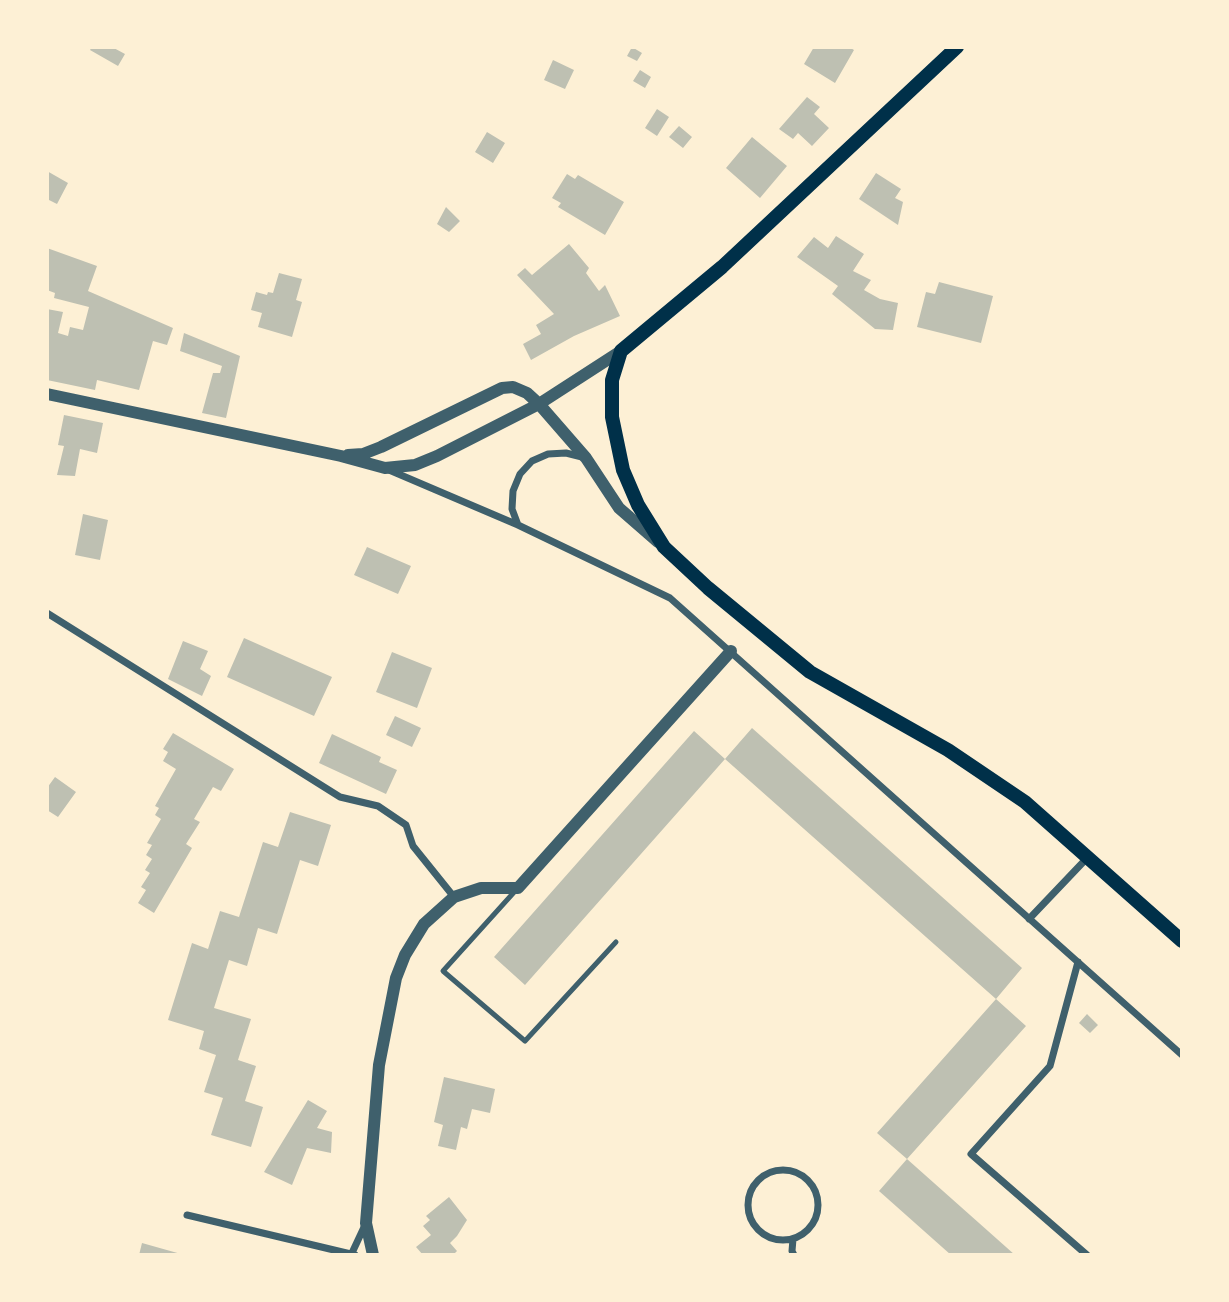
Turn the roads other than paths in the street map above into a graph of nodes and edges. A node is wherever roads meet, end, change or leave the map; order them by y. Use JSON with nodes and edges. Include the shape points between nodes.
{"nodes":[{"id":1,"x":957,"y":47,"type":"edge"},
{"id":2,"x":621,"y":351,"type":"junction"},
{"id":3,"x":47,"y":394,"type":"edge"},
{"id":4,"x":539,"y":404,"type":"junction"},
{"id":5,"x":341,"y":456,"type":"junction"},
{"id":6,"x":586,"y":458,"type":"junction"},
{"id":7,"x":385,"y":468,"type":"junction"},
{"id":8,"x":519,"y":525,"type":"junction"},
{"id":9,"x":663,"y":547,"type":"junction"},
{"id":10,"x":47,"y":613,"type":"edge"},
{"id":11,"x":731,"y":651,"type":"junction"},
{"id":12,"x":1089,"y":857,"type":"junction"},
{"id":13,"x":518,"y":888,"type":"junction"},
{"id":14,"x":454,"y":897,"type":"junction"},
{"id":15,"x":1029,"y":919,"type":"junction"},
{"id":16,"x":616,"y":942,"type":"dead end"},
{"id":17,"x":1182,"y":942,"type":"edge"},
{"id":18,"x":1078,"y":962,"type":"junction"},
{"id":19,"x":1182,"y":1055,"type":"edge"},
{"id":20,"x":187,"y":1215,"type":"dead end"},
{"id":21,"x":366,"y":1223,"type":"junction"},
{"id":22,"x":793,"y":1239,"type":"junction"},
{"id":23,"x":352,"y":1254,"type":"edge"},
{"id":24,"x":373,"y":1255,"type":"edge"},
{"id":25,"x":794,"y":1255,"type":"edge"},
{"id":26,"x":1087,"y":1255,"type":"edge"}],
"edges":[{"from":1,"to":2,"type":"main road","via":[[722,267]]},
{"from":2,"to":4,"type":"street"},
{"from":2,"to":9,"type":"main road","via":[[612,380],[612,417],[623,470]]},
{"from":3,"to":5,"type":"street"},
{"from":4,"to":5,"type":"street","via":[[527,393],[502,388],[381,447]]},
{"from":4,"to":6,"type":"street"},
{"from":4,"to":7,"type":"street","via":[[438,456],[415,465]]},
{"from":5,"to":7,"type":"street"},
{"from":6,"to":8,"type":"street","via":[[566,453],[532,461],[513,491],[512,509]]},
{"from":6,"to":9,"type":"street","via":[[619,508]]},
{"from":7,"to":8,"type":"street"},
{"from":8,"to":11,"type":"street","via":[[670,598]]},
{"from":9,"to":12,"type":"main road","via":[[810,672],[948,750],[1025,802]]},
{"from":10,"to":14,"type":"street","via":[[340,797],[379,806],[406,825],[413,846]]},
{"from":11,"to":13,"type":"street"},
{"from":11,"to":15,"type":"street"},
{"from":12,"to":15,"type":"street"},
{"from":12,"to":17,"type":"main road"},
{"from":13,"to":14,"type":"street","via":[[481,888]]},
{"from":13,"to":16,"type":"lane","via":[[443,971],[525,1041]]},
{"from":14,"to":21,"type":"street","via":[[424,924],[396,978],[379,1065]]},
{"from":15,"to":18,"type":"street"},
{"from":18,"to":19,"type":"street"},
{"from":18,"to":26,"type":"street","via":[[1050,1066],[971,1154]]},
{"from":20,"to":23,"type":"street"},
{"from":21,"to":23,"type":"street"},
{"from":21,"to":24,"type":"street"},
{"from":22,"to":22,"type":"street","via":[[814,1222],[817,1195],[800,1174],[773,1171],[752,1188],[749,1214],[766,1236]]},
{"from":22,"to":25,"type":"street"}]}
